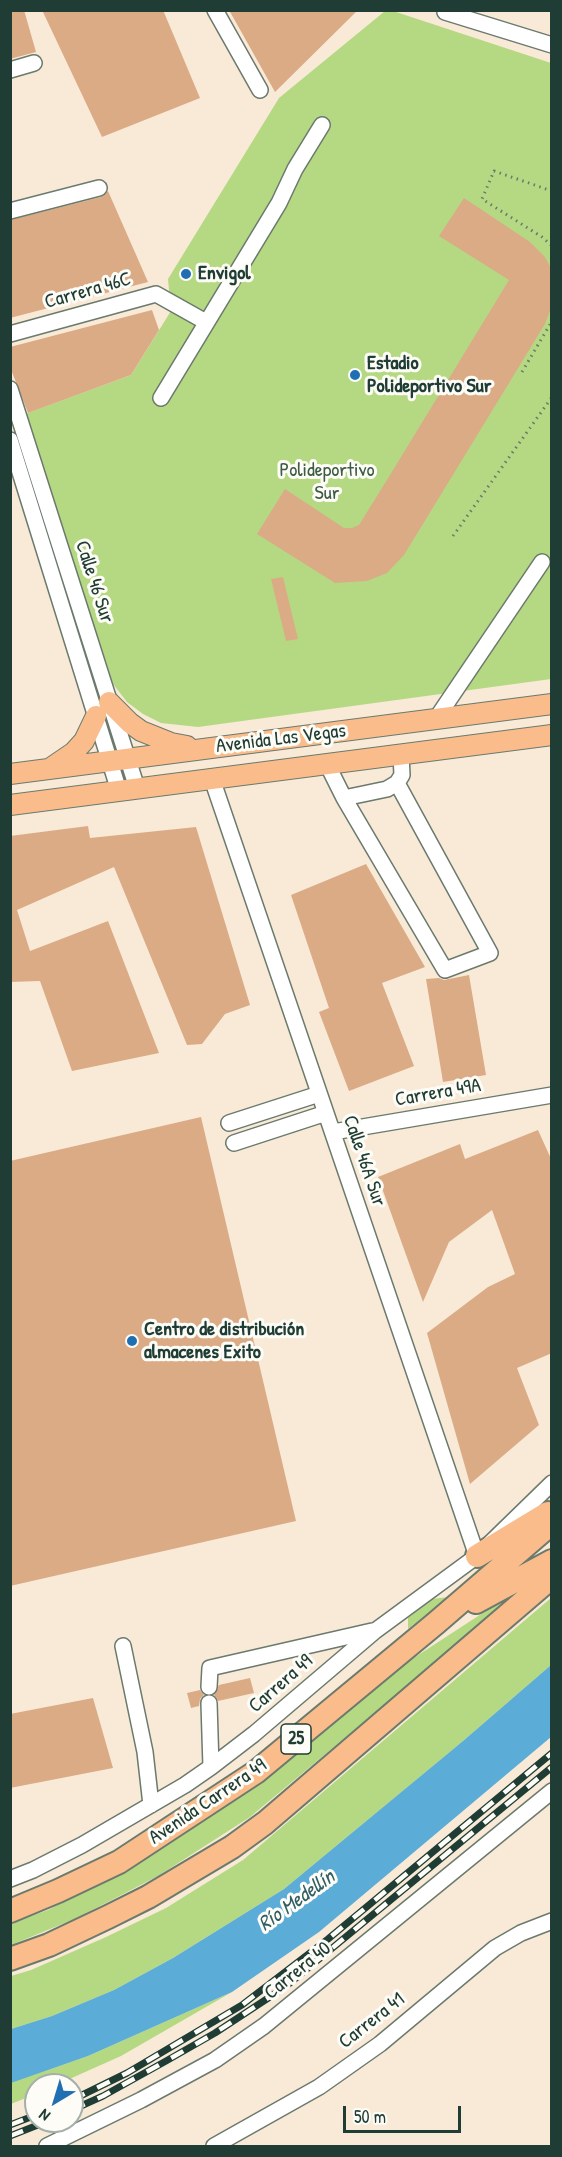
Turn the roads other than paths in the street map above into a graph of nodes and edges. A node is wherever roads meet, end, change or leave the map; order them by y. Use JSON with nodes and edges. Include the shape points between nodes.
{"nodes":[{"id":1,"x":216,"y":10,"type":"edge"},
{"id":2,"x":445,"y":12,"type":"edge"},
{"id":3,"x":552,"y":45,"type":"edge"},
{"id":4,"x":34,"y":63,"type":"dead end"},
{"id":5,"x":10,"y":70,"type":"edge"},
{"id":6,"x":260,"y":90,"type":"dead end"},
{"id":7,"x":322,"y":125,"type":"dead end"},
{"id":8,"x":99,"y":188,"type":"dead end"},
{"id":9,"x":10,"y":211,"type":"edge"},
{"id":10,"x":206,"y":322,"type":"junction"},
{"id":11,"x":10,"y":334,"type":"edge"},
{"id":12,"x":10,"y":389,"type":"edge"},
{"id":13,"x":161,"y":399,"type":"dead end"},
{"id":14,"x":10,"y":441,"type":"edge"},
{"id":15,"x":542,"y":562,"type":"dead end"},
{"id":16,"x":552,"y":704,"type":"edge"},
{"id":17,"x":103,"y":709,"type":"junction"},
{"id":18,"x":436,"y":719,"type":"junction"},
{"id":19,"x":552,"y":735,"type":"edge"},
{"id":20,"x":202,"y":749,"type":"junction"},
{"id":21,"x":401,"y":755,"type":"junction"},
{"id":22,"x":119,"y":760,"type":"junction"},
{"id":23,"x":327,"y":764,"type":"junction"},
{"id":24,"x":48,"y":769,"type":"junction"},
{"id":25,"x":10,"y":774,"type":"edge"},
{"id":26,"x":212,"y":779,"type":"junction"},
{"id":27,"x":397,"y":783,"type":"junction"},
{"id":28,"x":128,"y":789,"type":"junction"},
{"id":29,"x":344,"y":798,"type":"junction"},
{"id":30,"x":10,"y":805,"type":"edge"},
{"id":31,"x":319,"y":1094,"type":"junction"},
{"id":32,"x":552,"y":1095,"type":"edge"},
{"id":33,"x":326,"y":1113,"type":"junction"},
{"id":34,"x":229,"y":1123,"type":"dead end"},
{"id":35,"x":333,"y":1132,"type":"junction"},
{"id":36,"x":234,"y":1143,"type":"dead end"},
{"id":37,"x":552,"y":1483,"type":"edge"},
{"id":38,"x":552,"y":1511,"type":"edge"},
{"id":39,"x":552,"y":1523,"type":"edge"},
{"id":40,"x":477,"y":1556,"type":"junction"},
{"id":41,"x":552,"y":1561,"type":"edge"},
{"id":42,"x":552,"y":1577,"type":"edge"},
{"id":43,"x":436,"y":1623,"type":"junction"},
{"id":44,"x":375,"y":1631,"type":"junction"},
{"id":45,"x":123,"y":1646,"type":"dead end"},
{"id":46,"x":209,"y":1687,"type":"dead end"},
{"id":47,"x":209,"y":1703,"type":"dead end"},
{"id":48,"x":211,"y":1767,"type":"junction"},
{"id":49,"x":552,"y":1791,"type":"edge"},
{"id":50,"x":151,"y":1805,"type":"junction"},
{"id":51,"x":10,"y":1879,"type":"edge"},
{"id":52,"x":10,"y":1911,"type":"edge"},
{"id":53,"x":552,"y":1922,"type":"edge"},
{"id":54,"x":10,"y":1959,"type":"edge"},
{"id":55,"x":47,"y":2146,"type":"edge"},
{"id":56,"x":214,"y":2146,"type":"edge"}],
"edges":[{"from":1,"to":6,"type":"street"},
{"from":2,"to":3,"type":"street"},
{"from":4,"to":5,"type":"street"},
{"from":7,"to":10,"type":"street"},
{"from":8,"to":9,"type":"street"},
{"from":10,"to":11,"type":"street","name":"Carrera 46C","via":[[156,294]]},
{"from":10,"to":13,"type":"street"},
{"from":12,"to":17,"type":"street","name":"Calle 46 Sur"},
{"from":14,"to":17,"type":"street","name":"Calle 46 Sur"},
{"from":15,"to":18,"type":"street"},
{"from":16,"to":18,"type":"main road","name":"Avenida Las Vegas"},
{"from":17,"to":20,"type":"main road","via":[[141,731],[171,743]]},
{"from":17,"to":22,"type":"street","name":"Calle 46 Sur"},
{"from":17,"to":24,"type":"main road","via":[[79,746]]},
{"from":18,"to":20,"type":"main road","name":"Avenida Las Vegas"},
{"from":19,"to":21,"type":"main road","name":"Avenida Las Vegas"},
{"from":20,"to":22,"type":"main road","name":"Avenida Las Vegas"},
{"from":21,"to":23,"type":"main road","name":"Avenida Las Vegas"},
{"from":21,"to":27,"type":"street","via":[[402,775]]},
{"from":22,"to":24,"type":"main road","name":"Avenida Las Vegas"},
{"from":22,"to":28,"type":"street","name":"Calle 46 Sur"},
{"from":23,"to":26,"type":"main road","name":"Avenida Las Vegas"},
{"from":23,"to":29,"type":"street"},
{"from":24,"to":25,"type":"main road","name":"Avenida Las Vegas"},
{"from":26,"to":28,"type":"main road","name":"Avenida Las Vegas"},
{"from":26,"to":31,"type":"street","name":"Calle 46A Sur"},
{"from":27,"to":29,"type":"street","via":[[387,789]]},
{"from":27,"to":29,"type":"street","via":[[490,953],[445,970]]},
{"from":28,"to":30,"type":"main road","name":"Avenida Las Vegas"},
{"from":31,"to":33,"type":"street","name":"Calle 46A Sur"},
{"from":31,"to":34,"type":"street"},
{"from":32,"to":35,"type":"street","name":"Carrera 49A"},
{"from":33,"to":35,"type":"street","name":"Calle 46A Sur"},
{"from":33,"to":36,"type":"street"},
{"from":35,"to":40,"type":"street","name":"Calle 46A Sur"},
{"from":37,"to":40,"type":"street","name":"Carrera 49"},
{"from":38,"to":40,"type":"highway"},
{"from":39,"to":43,"type":"highway","name":"Avenida Carrera 49","number":"25"},
{"from":40,"to":44,"type":"street","name":"Carrera 49"},
{"from":41,"to":43,"type":"highway"},
{"from":42,"to":54,"type":"highway","number":"25","via":[[240,1841],[148,1897],[49,1945]]},
{"from":43,"to":52,"type":"highway","name":"Avenida Carrera 49","number":"25","via":[[220,1798],[120,1862]]},
{"from":44,"to":46,"type":"street","via":[[210,1668]]},
{"from":44,"to":48,"type":"street","name":"Carrera 49"},
{"from":45,"to":50,"type":"street","via":[[145,1752]]},
{"from":47,"to":48,"type":"street"},
{"from":48,"to":50,"type":"street","name":"Carrera 49"},
{"from":49,"to":55,"type":"street","name":"Carrera 40","via":[[264,2026],[215,2060]]},
{"from":50,"to":51,"type":"street","name":"Carrera 49","via":[[82,1845]]},
{"from":53,"to":56,"type":"street","name":"Carrera 41","via":[[495,1948],[380,2044],[319,2087]]}]}
